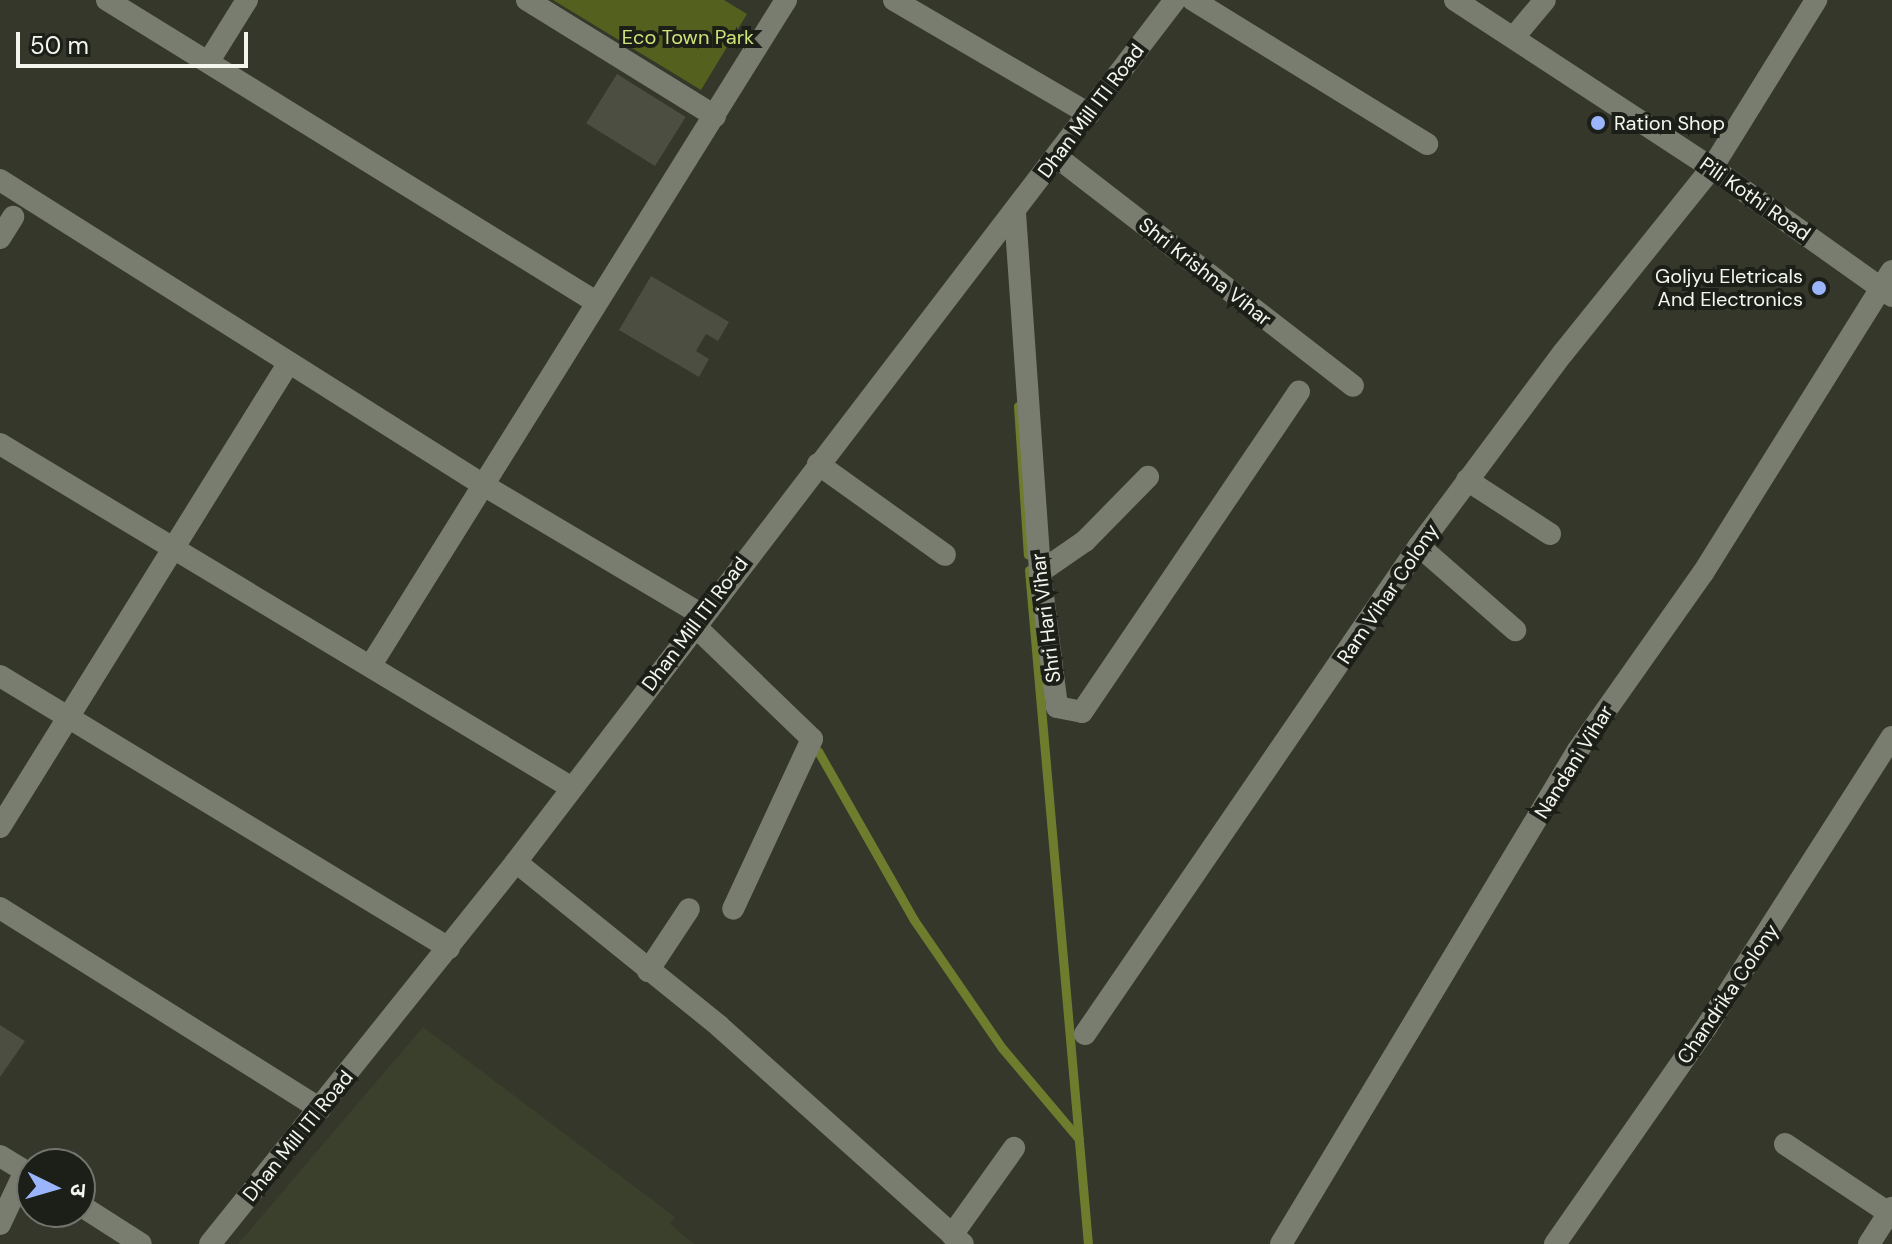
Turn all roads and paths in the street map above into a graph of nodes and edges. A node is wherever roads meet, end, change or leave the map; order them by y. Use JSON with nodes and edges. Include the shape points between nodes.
{"nodes":[{"id":1,"x":107,"y":0,"type":"edge"},
{"id":2,"x":247,"y":0,"type":"edge"},
{"id":3,"x":527,"y":0,"type":"edge"},
{"id":4,"x":786,"y":0,"type":"edge"},
{"id":5,"x":894,"y":0,"type":"edge"},
{"id":6,"x":1175,"y":0,"type":"edge"},
{"id":7,"x":1193,"y":0,"type":"edge"},
{"id":8,"x":1455,"y":0,"type":"edge"},
{"id":9,"x":1545,"y":0,"type":"edge"},
{"id":10,"x":1816,"y":0,"type":"edge"},
{"id":11,"x":1514,"y":37,"type":"junction"},
{"id":12,"x":209,"y":61,"type":"junction"},
{"id":13,"x":1089,"y":114,"type":"junction"},
{"id":14,"x":715,"y":116,"type":"junction"},
{"id":15,"x":1427,"y":144,"type":"dead end"},
{"id":16,"x":1057,"y":157,"type":"junction"},
{"id":17,"x":1712,"y":168,"type":"junction"},
{"id":18,"x":0,"y":180,"type":"edge"},
{"id":19,"x":1015,"y":213,"type":"junction"},
{"id":20,"x":13,"y":217,"type":"dead end"},
{"id":21,"x":0,"y":238,"type":"edge"},
{"id":22,"x":1888,"y":285,"type":"edge"},
{"id":23,"x":596,"y":302,"type":"junction"},
{"id":24,"x":288,"y":364,"type":"junction"},
{"id":25,"x":1353,"y":386,"type":"dead end"},
{"id":26,"x":1299,"y":392,"type":"dead end"},
{"id":27,"x":0,"y":444,"type":"edge"},
{"id":28,"x":818,"y":464,"type":"junction"},
{"id":29,"x":1148,"y":477,"type":"dead end"},
{"id":30,"x":1467,"y":480,"type":"junction"},
{"id":31,"x":480,"y":483,"type":"junction"},
{"id":32,"x":1550,"y":534,"type":"dead end"},
{"id":33,"x":1419,"y":546,"type":"junction"},
{"id":34,"x":174,"y":549,"type":"junction"},
{"id":35,"x":945,"y":555,"type":"dead end"},
{"id":36,"x":1040,"y":572,"type":"junction"},
{"id":37,"x":698,"y":620,"type":"junction"},
{"id":38,"x":1515,"y":630,"type":"dead end"},
{"id":39,"x":371,"y":665,"type":"junction"},
{"id":40,"x":0,"y":676,"type":"edge"},
{"id":41,"x":68,"y":718,"type":"junction"},
{"id":42,"x":1892,"y":737,"type":"edge"},
{"id":43,"x":572,"y":788,"type":"junction"},
{"id":44,"x":0,"y":827,"type":"edge"},
{"id":45,"x":516,"y":862,"type":"junction"},
{"id":46,"x":0,"y":908,"type":"edge"},
{"id":47,"x":689,"y":909,"type":"dead end"},
{"id":48,"x":733,"y":909,"type":"dead end"},
{"id":49,"x":449,"y":948,"type":"junction"},
{"id":50,"x":648,"y":971,"type":"junction"},
{"id":51,"x":1085,"y":1034,"type":"dead end"},
{"id":52,"x":320,"y":1109,"type":"junction"},
{"id":53,"x":1785,"y":1144,"type":"dead end"},
{"id":54,"x":1014,"y":1148,"type":"dead end"},
{"id":55,"x":16,"y":1196,"type":"edge"},
{"id":56,"x":96,"y":1215,"type":"edge"},
{"id":57,"x":1889,"y":1217,"type":"edge"},
{"id":58,"x":0,"y":1224,"type":"edge"},
{"id":59,"x":958,"y":1239,"type":"edge"},
{"id":60,"x":141,"y":1244,"type":"edge"},
{"id":61,"x":210,"y":1244,"type":"edge"},
{"id":62,"x":1281,"y":1244,"type":"edge"},
{"id":63,"x":1555,"y":1244,"type":"edge"},
{"id":64,"x":1869,"y":1244,"type":"edge"}],
"edges":[{"from":1,"to":12,"type":"street"},
{"from":2,"to":12,"type":"street"},
{"from":3,"to":14,"type":"street"},
{"from":4,"to":14,"type":"street"},
{"from":5,"to":13,"type":"street"},
{"from":6,"to":13,"type":"street","name":"Dhan Mill ITI Road"},
{"from":7,"to":15,"type":"street"},
{"from":8,"to":11,"type":"street","name":"Pili Kothi Road"},
{"from":9,"to":11,"type":"street"},
{"from":10,"to":17,"type":"street","name":"Ram Vihar Colony"},
{"from":11,"to":17,"type":"street","name":"Pili Kothi Road"},
{"from":12,"to":23,"type":"street"},
{"from":13,"to":16,"type":"street","name":"Dhan Mill ITI Road"},
{"from":14,"to":23,"type":"street"},
{"from":16,"to":19,"type":"street","name":"Dhan Mill ITI Road"},
{"from":16,"to":25,"type":"street","name":"Shri Krishna Vihar"},
{"from":17,"to":22,"type":"street","name":"Pili Kothi Road"},
{"from":17,"to":30,"type":"street","name":"Ram Vihar Colony"},
{"from":18,"to":24,"type":"street"},
{"from":19,"to":28,"type":"street","name":"Dhan Mill ITI Road"},
{"from":19,"to":36,"type":"street","name":"Shri Hari Vihar"},
{"from":20,"to":21,"type":"street"},
{"from":22,"to":62,"type":"street","name":"Nandani Vihar","via":[[1772,468],[1578,750]]},
{"from":23,"to":31,"type":"street"},
{"from":24,"to":31,"type":"street"},
{"from":24,"to":34,"type":"street"},
{"from":26,"to":36,"type":"street","name":"Shri Hari Vihar","via":[[1082,712],[1057,707]]},
{"from":27,"to":34,"type":"street"},
{"from":28,"to":35,"type":"street"},
{"from":28,"to":37,"type":"street","name":"Dhan Mill ITI Road"},
{"from":29,"to":36,"type":"street","via":[[1085,541]]},
{"from":30,"to":32,"type":"street"},
{"from":30,"to":33,"type":"street","name":"Ram Vihar Colony"},
{"from":31,"to":37,"type":"street"},
{"from":31,"to":39,"type":"street"},
{"from":33,"to":38,"type":"street"},
{"from":33,"to":51,"type":"street","name":"Ram Vihar Colony"},
{"from":34,"to":39,"type":"street"},
{"from":34,"to":41,"type":"street"},
{"from":37,"to":43,"type":"street","name":"Dhan Mill ITI Road"},
{"from":37,"to":48,"type":"street","via":[[812,739]]},
{"from":39,"to":43,"type":"street"},
{"from":40,"to":41,"type":"street"},
{"from":41,"to":44,"type":"street"},
{"from":41,"to":49,"type":"street"},
{"from":42,"to":63,"type":"street","name":"Chandrika Colony","via":[[1707,1026]]},
{"from":43,"to":45,"type":"street","name":"Dhan Mill ITI Road"},
{"from":45,"to":49,"type":"street","name":"Dhan Mill ITI Road"},
{"from":45,"to":50,"type":"street"},
{"from":46,"to":52,"type":"street"},
{"from":47,"to":50,"type":"street"},
{"from":49,"to":52,"type":"street","name":"Dhan Mill ITI Road"},
{"from":50,"to":59,"type":"street","via":[[804,1099]]},
{"from":52,"to":61,"type":"street","name":"Dhan Mill ITI Road"},
{"from":53,"to":57,"type":"street"},
{"from":54,"to":59,"type":"street"},
{"from":55,"to":58,"type":"street"},
{"from":56,"to":60,"type":"street"},
{"from":57,"to":64,"type":"street"}]}
